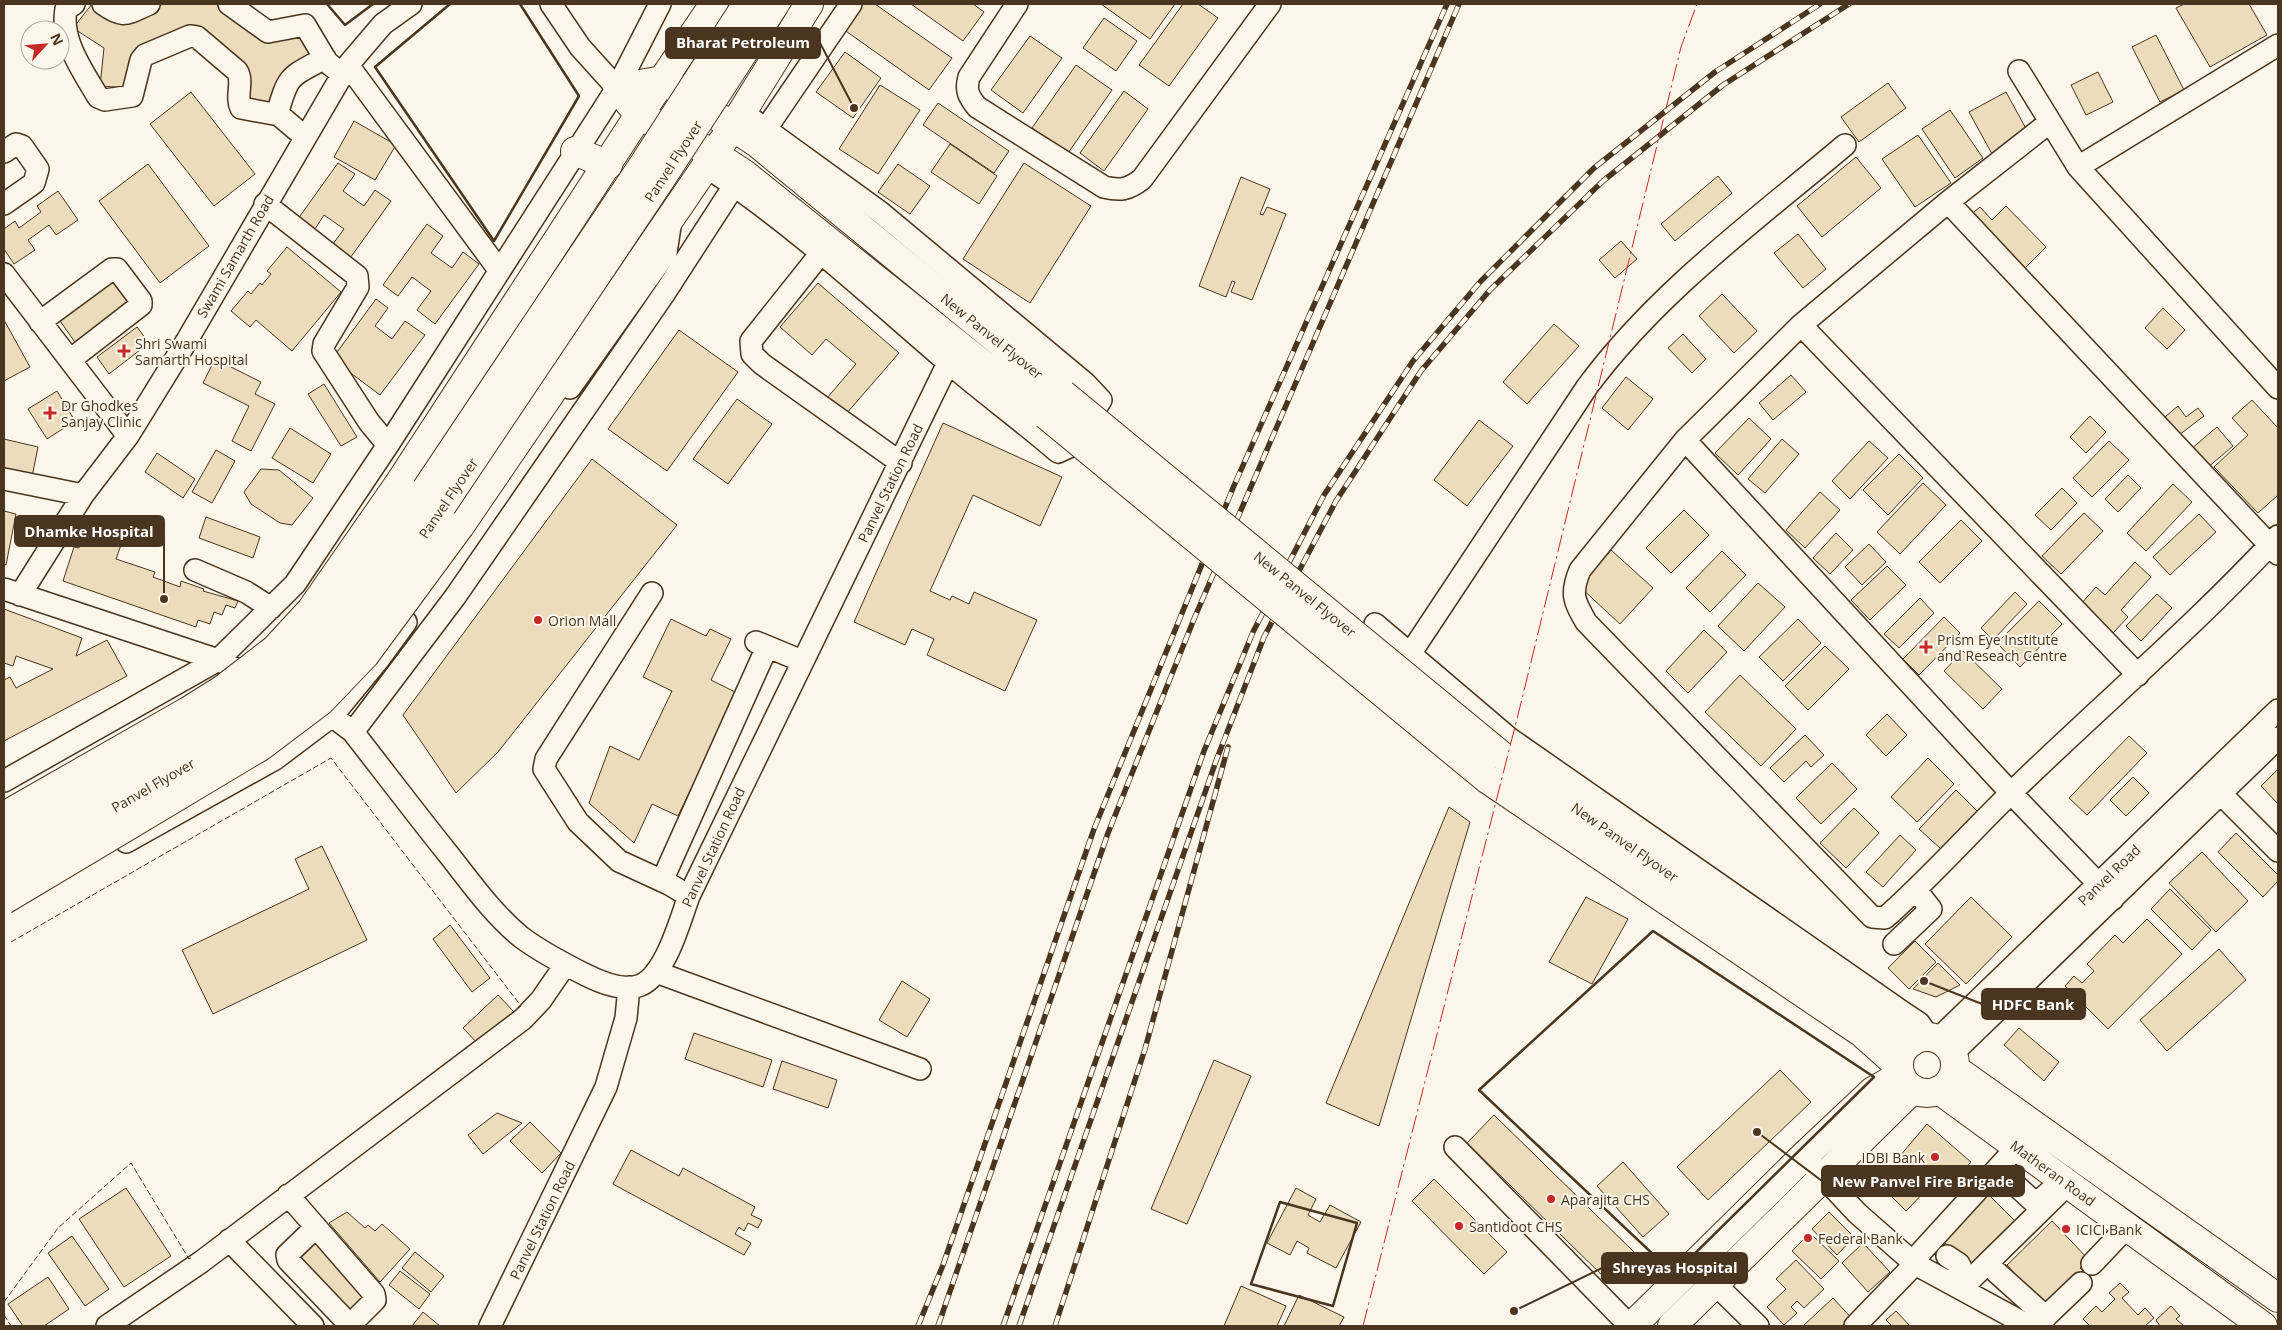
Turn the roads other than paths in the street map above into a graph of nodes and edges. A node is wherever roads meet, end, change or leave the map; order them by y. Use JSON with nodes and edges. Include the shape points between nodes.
{"nodes":[{"id":1,"x":74,"y":4,"type":"edge"},
{"id":2,"x":102,"y":4,"type":"edge"},
{"id":3,"x":148,"y":4,"type":"edge"},
{"id":4,"x":229,"y":4,"type":"edge"},
{"id":5,"x":412,"y":4,"type":"edge"},
{"id":6,"x":551,"y":4,"type":"edge"},
{"id":7,"x":660,"y":4,"type":"edge"},
{"id":8,"x":714,"y":4,"type":"edge"},
{"id":9,"x":747,"y":4,"type":"edge"},
{"id":10,"x":775,"y":4,"type":"edge"},
{"id":11,"x":809,"y":4,"type":"edge"},
{"id":12,"x":851,"y":4,"type":"edge"},
{"id":13,"x":1017,"y":4,"type":"edge"},
{"id":14,"x":1270,"y":4,"type":"edge"},
{"id":15,"x":2275,"y":52,"type":"edge"},
{"id":16,"x":325,"y":58,"type":"junction"},
{"id":17,"x":345,"y":70,"type":"junction"},
{"id":18,"x":2019,"y":71,"type":"dead end"},
{"id":19,"x":663,"y":80,"type":"junction"},
{"id":20,"x":617,"y":88,"type":"junction"},
{"id":21,"x":276,"y":114,"type":"junction"},
{"id":22,"x":639,"y":115,"type":"junction"},
{"id":23,"x":738,"y":119,"type":"junction"},
{"id":24,"x":2050,"y":122,"type":"junction"},
{"id":25,"x":761,"y":136,"type":"junction"},
{"id":26,"x":305,"y":137,"type":"junction"},
{"id":27,"x":1845,"y":145,"type":"dead end"},
{"id":28,"x":575,"y":151,"type":"junction"},
{"id":29,"x":4,"y":152,"type":"edge"},
{"id":30,"x":710,"y":160,"type":"junction"},
{"id":31,"x":608,"y":165,"type":"junction"},
{"id":32,"x":2078,"y":167,"type":"junction"},
{"id":33,"x":738,"y":179,"type":"junction"},
{"id":34,"x":1948,"y":202,"type":"junction"},
{"id":35,"x":4,"y":204,"type":"edge"},
{"id":36,"x":265,"y":204,"type":"junction"},
{"id":37,"x":673,"y":212,"type":"junction"},
{"id":38,"x":821,"y":253,"type":"junction"},
{"id":39,"x":499,"y":270,"type":"junction"},
{"id":40,"x":4,"y":274,"type":"edge"},
{"id":41,"x":10,"y":295,"type":"edge"},
{"id":42,"x":45,"y":318,"type":"junction"},
{"id":43,"x":1802,"y":325,"type":"junction"},
{"id":44,"x":74,"y":356,"type":"junction"},
{"id":45,"x":948,"y":363,"type":"junction"},
{"id":46,"x":2278,"y":388,"type":"edge"},
{"id":47,"x":1055,"y":404,"type":"junction"},
{"id":48,"x":128,"y":436,"type":"junction"},
{"id":49,"x":1685,"y":440,"type":"junction"},
{"id":50,"x":388,"y":445,"type":"junction"},
{"id":51,"x":901,"y":463,"type":"junction"},
{"id":52,"x":4,"y":479,"type":"edge"},
{"id":53,"x":83,"y":496,"type":"junction"},
{"id":54,"x":2276,"y":545,"type":"edge"},
{"id":55,"x":195,"y":570,"type":"dead end"},
{"id":56,"x":12,"y":592,"type":"edge"},
{"id":57,"x":652,"y":593,"type":"dead end"},
{"id":58,"x":271,"y":608,"type":"junction"},
{"id":59,"x":1375,"y":624,"type":"dead end"},
{"id":60,"x":1410,"y":654,"type":"junction"},
{"id":61,"x":218,"y":660,"type":"junction"},
{"id":62,"x":802,"y":661,"type":"junction"},
{"id":63,"x":2138,"y":675,"type":"junction"},
{"id":64,"x":2278,"y":710,"type":"edge"},
{"id":65,"x":332,"y":716,"type":"junction"},
{"id":66,"x":353,"y":732,"type":"junction"},
{"id":67,"x":2278,"y":738,"type":"edge"},
{"id":68,"x":4,"y":781,"type":"edge"},
{"id":69,"x":2214,"y":787,"type":"junction"},
{"id":70,"x":2011,"y":793,"type":"junction"},
{"id":71,"x":4,"y":816,"type":"edge"},
{"id":72,"x":4,"y":843,"type":"edge"},
{"id":73,"x":2278,"y":851,"type":"edge"},
{"id":74,"x":4,"y":872,"type":"edge"},
{"id":75,"x":662,"y":881,"type":"junction"},
{"id":76,"x":1916,"y":890,"type":"junction"},
{"id":77,"x":2106,"y":892,"type":"junction"},
{"id":78,"x":689,"y":896,"type":"junction"},
{"id":79,"x":4,"y":900,"type":"edge"},
{"id":80,"x":4,"y":911,"type":"edge"},
{"id":81,"x":1894,"y":944,"type":"dead end"},
{"id":82,"x":565,"y":965,"type":"junction"},
{"id":83,"x":656,"y":972,"type":"junction"},
{"id":84,"x":629,"y":987,"type":"junction"},
{"id":85,"x":1868,"y":1025,"type":"junction"},
{"id":86,"x":1927,"y":1062,"type":"junction"},
{"id":87,"x":920,"y":1069,"type":"dead end"},
{"id":88,"x":1455,"y":1147,"type":"dead end"},
{"id":89,"x":2017,"y":1147,"type":"junction"},
{"id":90,"x":1804,"y":1156,"type":"junction"},
{"id":91,"x":1824,"y":1177,"type":"junction"},
{"id":92,"x":2009,"y":1179,"type":"dead end"},
{"id":93,"x":2065,"y":1182,"type":"junction"},
{"id":94,"x":288,"y":1195,"type":"junction"},
{"id":95,"x":2056,"y":1212,"type":"dead end"},
{"id":96,"x":316,"y":1227,"type":"dead end"},
{"id":97,"x":2127,"y":1227,"type":"junction"},
{"id":98,"x":229,"y":1240,"type":"junction"},
{"id":99,"x":1947,"y":1256,"type":"dead end"},
{"id":100,"x":1914,"y":1264,"type":"junction"},
{"id":101,"x":2092,"y":1264,"type":"dead end"},
{"id":102,"x":1995,"y":1271,"type":"junction"},
{"id":103,"x":2081,"y":1283,"type":"dead end"},
{"id":104,"x":1714,"y":1284,"type":"junction"},
{"id":105,"x":1962,"y":1288,"type":"junction"},
{"id":106,"x":2278,"y":1298,"type":"edge"},
{"id":107,"x":2037,"y":1323,"type":"edge"},
{"id":108,"x":107,"y":1326,"type":"edge"},
{"id":109,"x":313,"y":1326,"type":"edge"},
{"id":110,"x":490,"y":1326,"type":"edge"},
{"id":111,"x":1631,"y":1326,"type":"edge"},
{"id":112,"x":1672,"y":1326,"type":"edge"},
{"id":113,"x":1758,"y":1326,"type":"edge"},
{"id":114,"x":1855,"y":1326,"type":"edge"},
{"id":115,"x":2263,"y":1326,"type":"edge"}],
"edges":[{"from":1,"to":21,"type":"street","via":[[66,9],[63,22],[75,56],[98,97],[105,100],[132,96],[145,55],[190,36],[197,37],[237,71],[241,108]]},
{"from":2,"to":3,"type":"street","via":[[116,14],[126,14]]},
{"from":4,"to":16,"type":"street","via":[[268,32],[305,25]]},
{"from":5,"to":17,"type":"street","name":"Swami Samarth Road","via":[[383,24]]},
{"from":6,"to":20,"type":"street","via":[[580,47]]},
{"from":7,"to":20,"type":"street"},
{"from":8,"to":19,"type":"main road"},
{"from":9,"to":72,"type":"main road","name":"Panvel Flyover","bridge":true,"via":[[643,165],[332,627],[274,683],[235,710]]},
{"from":10,"to":74,"type":"main road","name":"Panvel Flyover","bridge":true,"via":[[374,607],[328,667],[302,691],[248,730]]},
{"from":11,"to":23,"type":"main road"},
{"from":12,"to":25,"type":"street"},
{"from":13,"to":14,"type":"street","via":[[969,77],[966,86],[969,96],[978,107],[1104,187],[1119,191],[1142,179]]},
{"from":15,"to":32,"type":"street"},
{"from":16,"to":17,"type":"street"},
{"from":16,"to":21,"type":"street","via":[[292,76]]},
{"from":17,"to":26,"type":"street","name":"Swami Samarth Road"},
{"from":17,"to":39,"type":"street"},
{"from":18,"to":24,"type":"street"},
{"from":19,"to":20,"type":"main road"},
{"from":19,"to":22,"type":"main road"},
{"from":19,"to":23,"type":"main road","name":"New Panvel Flyover"},
{"from":20,"to":22,"type":"main road"},
{"from":20,"to":28,"type":"street"},
{"from":21,"to":26,"type":"street"},
{"from":22,"to":30,"type":"main road","name":"New Panvel Flyover"},
{"from":22,"to":31,"type":"main road"},
{"from":23,"to":25,"type":"main road","name":"New Panvel Flyover"},
{"from":23,"to":30,"type":"main road"},
{"from":24,"to":32,"type":"street"},
{"from":24,"to":34,"type":"street"},
{"from":25,"to":45,"type":"street","via":[[880,212],[1029,335],[1101,400],[1071,446],[1058,452]]},
{"from":25,"to":47,"type":"main road","name":"New Panvel Flyover"},
{"from":26,"to":36,"type":"street","name":"Swami Samarth Road"},
{"from":27,"to":60,"type":"street","via":[[1678,286],[1610,356]]},
{"from":28,"to":31,"type":"main road"},
{"from":28,"to":39,"type":"street"},
{"from":29,"to":35,"type":"street","via":[[16,144],[22,146],[38,169],[34,183]]},
{"from":30,"to":33,"type":"main road","name":"New Panvel Flyover"},
{"from":30,"to":37,"type":"main road"},
{"from":31,"to":71,"type":"main road","bridge":true,"via":[[400,482],[311,610],[276,649],[188,711]]},
{"from":32,"to":46,"type":"street"},
{"from":33,"to":38,"type":"street"},
{"from":33,"to":47,"type":"main road","name":"New Panvel Flyover"},
{"from":33,"to":66,"type":"street","via":[[664,294],[455,597]]},
{"from":34,"to":43,"type":"street"},
{"from":34,"to":54,"type":"street"},
{"from":36,"to":48,"type":"street","name":"Swami Samarth Road"},
{"from":36,"to":50,"type":"street","via":[[357,276],[358,287],[322,351]]},
{"from":37,"to":65,"type":"street","via":[[666,253],[380,659]]},
{"from":37,"to":79,"type":"main road","bridge":true,"via":[[460,526],[365,656],[321,701],[260,746]]},
{"from":38,"to":45,"type":"street"},
{"from":38,"to":51,"type":"street","via":[[751,341],[752,354]]},
{"from":39,"to":50,"type":"street"},
{"from":40,"to":41,"type":"street"},
{"from":41,"to":42,"type":"street"},
{"from":42,"to":44,"type":"street"},
{"from":42,"to":44,"type":"street","via":[[112,269],[116,269],[141,301],[141,305]]},
{"from":43,"to":49,"type":"street"},
{"from":43,"to":63,"type":"street"},
{"from":44,"to":48,"type":"street"},
{"from":45,"to":51,"type":"street","name":"Panvel Station Road"},
{"from":47,"to":85,"type":"main road","name":"New Panvel Flyover","bridge":true,"via":[[1501,755]]},
{"from":47,"to":85,"type":"main road","name":"New Panvel Flyover","bridge":true,"via":[[1487,779]]},
{"from":48,"to":53,"type":"street","name":"Swami Samarth Road"},
{"from":49,"to":70,"type":"street"},
{"from":49,"to":76,"type":"street","via":[[1580,570],[1573,587],[1575,604],[1586,622],[1872,917],[1885,918]]},
{"from":50,"to":58,"type":"street","via":[[295,584]]},
{"from":51,"to":62,"type":"street","name":"Panvel Station Road"},
{"from":52,"to":53,"type":"street"},
{"from":53,"to":56,"type":"street","name":"Swami Samarth Road"},
{"from":54,"to":63,"type":"street"},
{"from":55,"to":58,"type":"street","via":[[246,592]]},
{"from":56,"to":61,"type":"street"},
{"from":57,"to":75,"type":"street","via":[[546,760],[544,769],[578,822],[619,861]]},
{"from":58,"to":61,"type":"street"},
{"from":59,"to":60,"type":"street"},
{"from":60,"to":86,"type":"street","via":[[1509,738],[1919,1024]]},
{"from":61,"to":65,"type":"street"},
{"from":61,"to":68,"type":"street"},
{"from":62,"to":75,"type":"street","via":[[761,645]]},
{"from":62,"to":78,"type":"street","name":"Panvel Station Road"},
{"from":63,"to":70,"type":"street"},
{"from":64,"to":69,"type":"street","name":"Panvel Road"},
{"from":65,"to":66,"type":"street"},
{"from":65,"to":80,"type":"street","via":[[275,758]]},
{"from":66,"to":82,"type":"street","via":[[488,905],[521,937]]},
{"from":67,"to":69,"type":"street","name":"Panvel Road"},
{"from":69,"to":73,"type":"street"},
{"from":69,"to":77,"type":"street","name":"Panvel Road"},
{"from":70,"to":76,"type":"street"},
{"from":70,"to":77,"type":"street"},
{"from":75,"to":78,"type":"street"},
{"from":76,"to":81,"type":"street","via":[[1931,909]]},
{"from":77,"to":86,"type":"street","name":"Panvel Road"},
{"from":78,"to":83,"type":"street","name":"Panvel Station Road","via":[[666,956]]},
{"from":82,"to":84,"type":"street","via":[[614,986]]},
{"from":82,"to":94,"type":"street","via":[[541,1000],[523,1019]]},
{"from":83,"to":84,"type":"street","name":"Panvel Station Road","via":[[642,984]]},
{"from":83,"to":87,"type":"street"},
{"from":84,"to":110,"type":"street","name":"Panvel Station Road","via":[[626,1018],[606,1087]]},
{"from":85,"to":86,"type":"main road"},
{"from":86,"to":89,"type":"main road","name":"Matheran Road"},
{"from":86,"to":90,"type":"main road","via":[[1873,1091]]},
{"from":86,"to":91,"type":"main road"},
{"from":86,"to":106,"type":"main road","name":"Matheran Road"},
{"from":88,"to":111,"type":"street"},
{"from":89,"to":93,"type":"main road","name":"Matheran Road"},
{"from":89,"to":100,"type":"street","via":[[1921,1252]]},
{"from":90,"to":91,"type":"street"},
{"from":90,"to":111,"type":"main road"},
{"from":91,"to":100,"type":"street","via":[[1857,1213]]},
{"from":91,"to":104,"type":"main road"},
{"from":92,"to":93,"type":"street","via":[[2034,1202]]},
{"from":93,"to":97,"type":"main road","name":"Matheran Road"},
{"from":93,"to":105,"type":"street"},
{"from":94,"to":96,"type":"street"},
{"from":94,"to":98,"type":"street"},
{"from":95,"to":102,"type":"street"},
{"from":97,"to":101,"type":"street"},
{"from":97,"to":115,"type":"main road","name":"Matheran Road"},
{"from":98,"to":108,"type":"street"},
{"from":98,"to":109,"type":"street"},
{"from":99,"to":105,"type":"street","via":[[1961,1268]]},
{"from":100,"to":105,"type":"street"},
{"from":100,"to":114,"type":"street"},
{"from":102,"to":105,"type":"street"},
{"from":102,"to":107,"type":"street"},
{"from":103,"to":107,"type":"street"},
{"from":104,"to":112,"type":"main road"},
{"from":104,"to":113,"type":"street"},
{"from":105,"to":107,"type":"street"}]}
